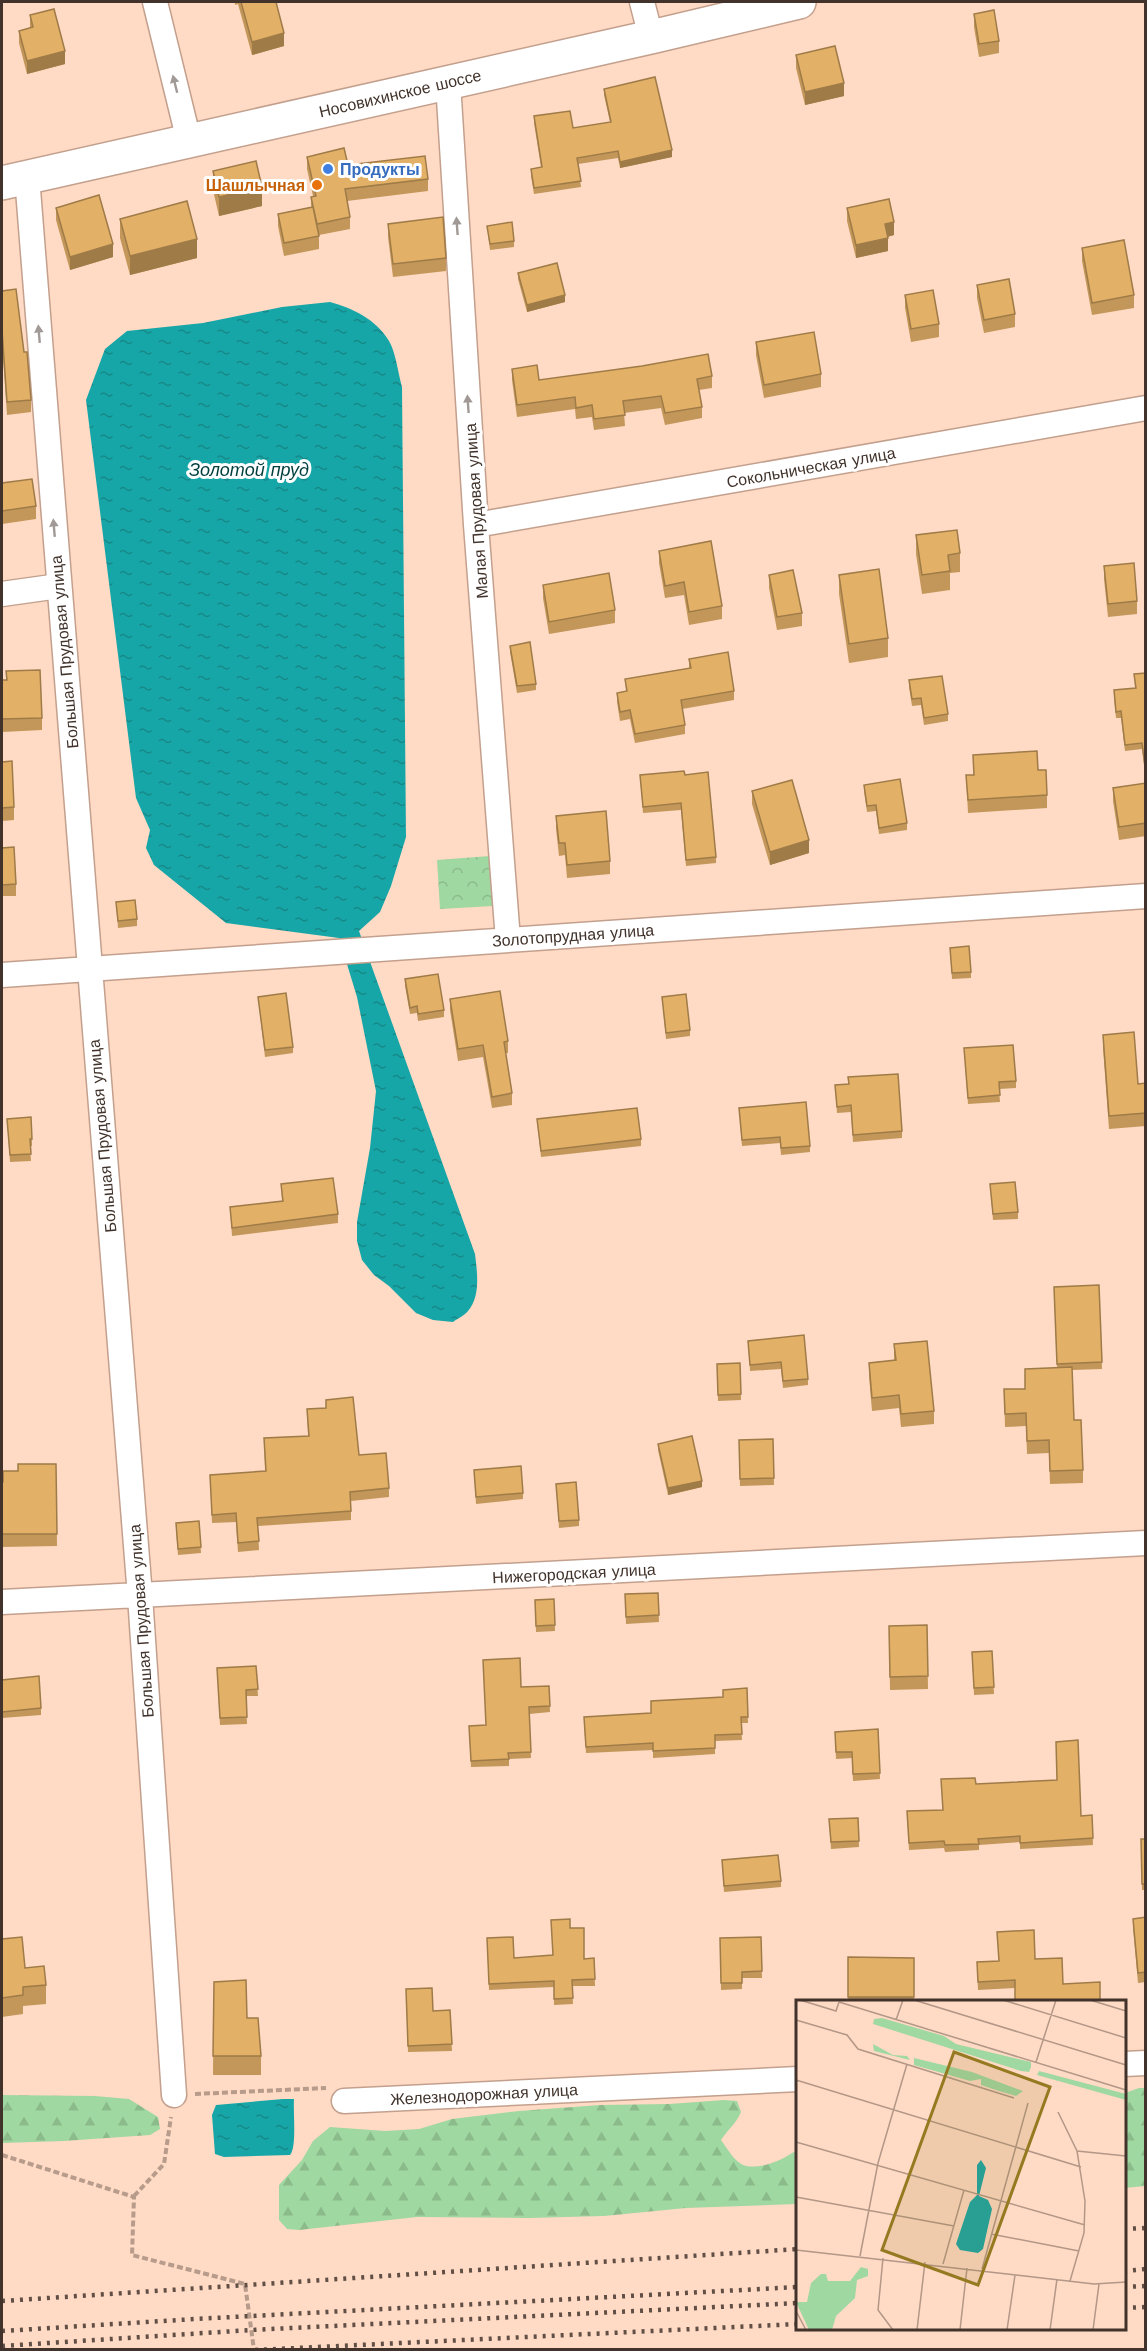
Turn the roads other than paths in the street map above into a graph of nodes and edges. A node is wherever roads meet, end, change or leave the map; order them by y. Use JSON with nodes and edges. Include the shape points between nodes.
{"nodes":[{"id":1,"x":155,"y":2,"type":"edge"},
{"id":2,"x":642,"y":2,"type":"edge"},
{"id":3,"x":799,"y":2,"type":"edge"},
{"id":4,"x":651,"y":37,"type":"junction"},
{"id":5,"x":448,"y":83,"type":"junction"},
{"id":6,"x":189,"y":141,"type":"junction"},
{"id":7,"x":14,"y":180,"type":"edge"},
{"id":8,"x":1146,"y":408,"type":"edge"},
{"id":9,"x":476,"y":525,"type":"junction"},
{"id":10,"x":59,"y":586,"type":"junction"},
{"id":11,"x":2,"y":594,"type":"edge"},
{"id":12,"x":1146,"y":896,"type":"edge"},
{"id":13,"x":508,"y":940,"type":"junction"},
{"id":14,"x":89,"y":969,"type":"junction"},
{"id":15,"x":2,"y":975,"type":"edge"},
{"id":16,"x":1146,"y":1543,"type":"edge"},
{"id":17,"x":140,"y":1596,"type":"junction"},
{"id":18,"x":2,"y":1602,"type":"edge"},
{"id":19,"x":1146,"y":2063,"type":"edge"},
{"id":20,"x":1126,"y":2064,"type":"edge"},
{"id":21,"x":796,"y":2079,"type":"edge"},
{"id":22,"x":174,"y":2095,"type":"road end"},
{"id":23,"x":344,"y":2101,"type":"road end"}],
"edges":[{"from":6,"to":1,"type":"street","one_way":true},
{"from":2,"to":4,"type":"street"},
{"from":3,"to":4,"type":"main road","name":"Носовихинское шоссе"},
{"from":4,"to":5,"type":"main road","name":"Носовихинское шоссе"},
{"from":5,"to":6,"type":"main road","name":"Носовихинское шоссе"},
{"from":9,"to":5,"type":"street","name":"Малая Прудовая улица","one_way":true},
{"from":6,"to":7,"type":"main road","name":"Носовихинское шоссе"},
{"from":10,"to":7,"type":"street","name":"Большая Прудовая улица","one_way":true},
{"from":8,"to":9,"type":"street","name":"Сокольническая улица"},
{"from":9,"to":13,"type":"street","name":"Малая Прудовая улица"},
{"from":10,"to":11,"type":"street"},
{"from":10,"to":14,"type":"street","name":"Большая Прудовая улица"},
{"from":12,"to":13,"type":"street","name":"Золотопрудная улица"},
{"from":13,"to":14,"type":"street","name":"Золотопрудная улица"},
{"from":14,"to":15,"type":"street","name":"Золотопрудная улица"},
{"from":14,"to":17,"type":"street","name":"Большая Прудовая улица"},
{"from":16,"to":17,"type":"street","name":"Нижегородская улица"},
{"from":17,"to":18,"type":"street","name":"Нижегородская улица"},
{"from":17,"to":22,"type":"street","name":"Большая Прудовая улица"},
{"from":19,"to":20,"type":"street"},
{"from":21,"to":23,"type":"street","name":"Железнодорожная улица"}]}
